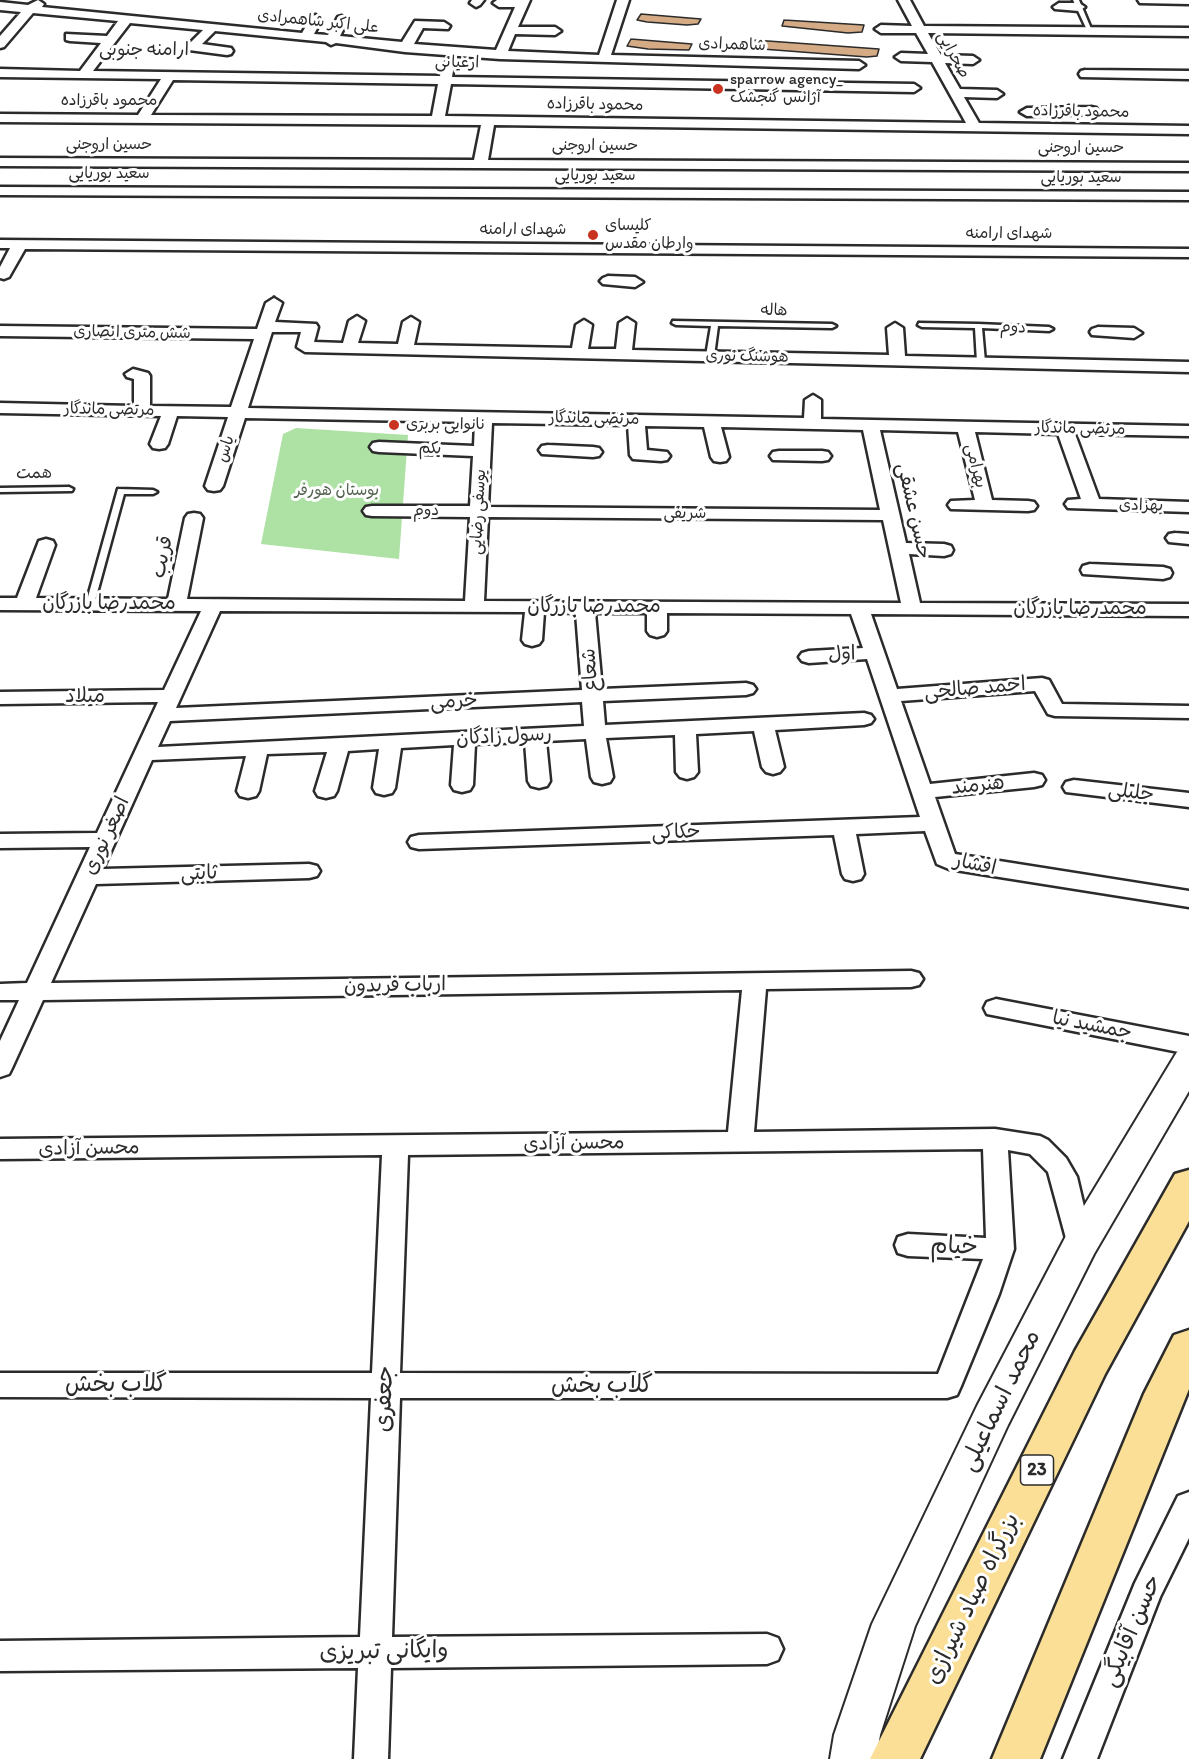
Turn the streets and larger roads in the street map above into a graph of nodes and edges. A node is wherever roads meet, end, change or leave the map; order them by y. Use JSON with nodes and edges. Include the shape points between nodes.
{"nodes":[{"id":1,"x":44,"y":0,"type":"edge"},
{"id":2,"x":623,"y":0,"type":"edge"},
{"id":3,"x":904,"y":0,"type":"edge"},
{"id":4,"x":523,"y":2,"type":"edge"},
{"id":5,"x":499,"y":3,"type":"dead end"},
{"id":6,"x":1077,"y":4,"type":"edge"},
{"id":7,"x":0,"y":6,"type":"edge"},
{"id":8,"x":1059,"y":7,"type":"dead end"},
{"id":9,"x":30,"y":9,"type":"junction"},
{"id":10,"x":127,"y":18,"type":"junction"},
{"id":11,"x":316,"y":19,"type":"dead end"},
{"id":12,"x":342,"y":20,"type":"dead end"},
{"id":13,"x":444,"y":26,"type":"dead end"},
{"id":14,"x":212,"y":28,"type":"junction"},
{"id":15,"x":920,"y":28,"type":"junction"},
{"id":16,"x":881,"y":29,"type":"dead end"},
{"id":17,"x":510,"y":30,"type":"junction"},
{"id":18,"x":555,"y":31,"type":"dead end"},
{"id":19,"x":1189,"y":32,"type":"edge"},
{"id":20,"x":70,"y":37,"type":"dead end"},
{"id":21,"x":305,"y":38,"type":"junction"},
{"id":22,"x":110,"y":40,"type":"junction"},
{"id":23,"x":331,"y":41,"type":"junction"},
{"id":24,"x":0,"y":44,"type":"edge"},
{"id":25,"x":405,"y":48,"type":"junction"},
{"id":26,"x":227,"y":51,"type":"dead end"},
{"id":27,"x":452,"y":51,"type":"junction"},
{"id":28,"x":500,"y":55,"type":"junction"},
{"id":29,"x":901,"y":57,"type":"dead end"},
{"id":30,"x":604,"y":58,"type":"junction"},
{"id":31,"x":936,"y":59,"type":"junction"},
{"id":32,"x":973,"y":60,"type":"dead end"},
{"id":33,"x":1119,"y":60,"type":"dead end"},
{"id":34,"x":860,"y":65,"type":"dead end"},
{"id":35,"x":0,"y":73,"type":"edge"},
{"id":36,"x":84,"y":74,"type":"junction"},
{"id":37,"x":1085,"y":74,"type":"dead end"},
{"id":38,"x":1126,"y":74,"type":"junction"},
{"id":39,"x":170,"y":75,"type":"junction"},
{"id":40,"x":1189,"y":75,"type":"edge"},
{"id":41,"x":445,"y":80,"type":"junction"},
{"id":42,"x":914,"y":88,"type":"dead end"},
{"id":43,"x":1134,"y":88,"type":"dead end"},
{"id":44,"x":955,"y":93,"type":"junction"},
{"id":45,"x":997,"y":94,"type":"dead end"},
{"id":46,"x":1054,"y":111,"type":"junction"},
{"id":47,"x":1091,"y":111,"type":"dead end"},
{"id":48,"x":1027,"y":112,"type":"dead end"},
{"id":49,"x":0,"y":118,"type":"edge"},
{"id":50,"x":142,"y":118,"type":"junction"},
{"id":51,"x":438,"y":120,"type":"junction"},
{"id":52,"x":488,"y":120,"type":"junction"},
{"id":53,"x":974,"y":126,"type":"junction"},
{"id":54,"x":1064,"y":128,"type":"junction"},
{"id":55,"x":1189,"y":130,"type":"edge"},
{"id":56,"x":0,"y":162,"type":"edge"},
{"id":57,"x":480,"y":164,"type":"junction"},
{"id":58,"x":1189,"y":167,"type":"edge"},
{"id":59,"x":0,"y":191,"type":"edge"},
{"id":60,"x":1189,"y":196,"type":"edge"},
{"id":61,"x":0,"y":244,"type":"edge"},
{"id":62,"x":20,"y":244,"type":"junction"},
{"id":63,"x":1189,"y":253,"type":"edge"},
{"id":64,"x":4,"y":274,"type":"dead end"},
{"id":65,"x":608,"y":281,"type":"dead end"},
{"id":66,"x":635,"y":282,"type":"dead end"},
{"id":67,"x":274,"y":303,"type":"dead end"},
{"id":68,"x":357,"y":321,"type":"dead end"},
{"id":69,"x":411,"y":322,"type":"dead end"},
{"id":70,"x":627,"y":323,"type":"dead end"},
{"id":71,"x":584,"y":325,"type":"dead end"},
{"id":72,"x":895,"y":328,"type":"dead end"},
{"id":73,"x":0,"y":331,"type":"edge"},
{"id":74,"x":265,"y":331,"type":"junction"},
{"id":75,"x":1098,"y":332,"type":"dead end"},
{"id":76,"x":1134,"y":333,"type":"dead end"},
{"id":77,"x":305,"y":347,"type":"joint"},
{"id":78,"x":349,"y":348,"type":"junction"},
{"id":79,"x":1119,"y":349,"type":"junction"},
{"id":80,"x":405,"y":350,"type":"junction"},
{"id":81,"x":579,"y":354,"type":"junction"},
{"id":82,"x":624,"y":354,"type":"junction"},
{"id":83,"x":897,"y":361,"type":"junction"},
{"id":84,"x":1189,"y":367,"type":"edge"},
{"id":85,"x":133,"y":374,"type":"dead end"},
{"id":86,"x":813,"y":400,"type":"dead end"},
{"id":87,"x":0,"y":408,"type":"edge"},
{"id":88,"x":142,"y":410,"type":"junction"},
{"id":89,"x":171,"y":411,"type":"junction"},
{"id":90,"x":238,"y":412,"type":"junction"},
{"id":91,"x":484,"y":417,"type":"junction"},
{"id":92,"x":572,"y":419,"type":"junction"},
{"id":93,"x":636,"y":420,"type":"junction"},
{"id":94,"x":711,"y":422,"type":"junction"},
{"id":95,"x":793,"y":423,"type":"junction"},
{"id":96,"x":812,"y":423,"type":"junction"},
{"id":97,"x":870,"y":425,"type":"junction"},
{"id":98,"x":965,"y":426,"type":"junction"},
{"id":99,"x":1064,"y":428,"type":"junction"},
{"id":100,"x":1189,"y":431,"type":"edge"},
{"id":101,"x":157,"y":444,"type":"dead end"},
{"id":102,"x":378,"y":447,"type":"dead end"},
{"id":103,"x":548,"y":450,"type":"dead end"},
{"id":104,"x":482,"y":451,"type":"junction"},
{"id":105,"x":566,"y":451,"type":"junction"},
{"id":106,"x":593,"y":452,"type":"dead end"},
{"id":107,"x":661,"y":456,"type":"dead end"},
{"id":108,"x":720,"y":456,"type":"dead end"},
{"id":109,"x":822,"y":456,"type":"dead end"},
{"id":110,"x":214,"y":486,"type":"dead end"},
{"id":111,"x":957,"y":505,"type":"dead end"},
{"id":112,"x":985,"y":506,"type":"junction"},
{"id":113,"x":1028,"y":506,"type":"dead end"},
{"id":114,"x":1189,"y":507,"type":"edge"},
{"id":115,"x":372,"y":511,"type":"dead end"},
{"id":116,"x":479,"y":512,"type":"junction"},
{"id":117,"x":891,"y":514,"type":"junction"},
{"id":118,"x":194,"y":518,"type":"dead end"},
{"id":119,"x":46,"y":545,"type":"dead end"},
{"id":120,"x":899,"y":548,"type":"junction"},
{"id":121,"x":944,"y":550,"type":"dead end"},
{"id":122,"x":1090,"y":570,"type":"dead end"},
{"id":123,"x":1116,"y":572,"type":"junction"},
{"id":124,"x":1163,"y":573,"type":"dead end"},
{"id":125,"x":0,"y":604,"type":"edge"},
{"id":126,"x":25,"y":604,"type":"junction"},
{"id":127,"x":176,"y":605,"type":"junction"},
{"id":128,"x":213,"y":605,"type":"junction"},
{"id":129,"x":474,"y":606,"type":"junction"},
{"id":130,"x":535,"y":606,"type":"junction"},
{"id":131,"x":585,"y":607,"type":"junction"},
{"id":132,"x":657,"y":607,"type":"junction"},
{"id":133,"x":912,"y":608,"type":"junction"},
{"id":134,"x":1123,"y":609,"type":"junction"},
{"id":135,"x":1189,"y":610,"type":"edge"},
{"id":136,"x":861,"y":614,"type":"dead end"},
{"id":137,"x":657,"y":631,"type":"dead end"},
{"id":138,"x":532,"y":640,"type":"dead end"},
{"id":139,"x":874,"y":653,"type":"junction"},
{"id":140,"x":809,"y":657,"type":"dead end"},
{"id":141,"x":746,"y":689,"type":"dead end"},
{"id":142,"x":593,"y":696,"type":"junction"},
{"id":143,"x":889,"y":696,"type":"junction"},
{"id":144,"x":0,"y":698,"type":"edge"},
{"id":145,"x":166,"y":706,"type":"junction"},
{"id":146,"x":1189,"y":712,"type":"edge"},
{"id":147,"x":864,"y":719,"type":"dead end"},
{"id":148,"x":763,"y":724,"type":"junction"},
{"id":149,"x":685,"y":728,"type":"junction"},
{"id":150,"x":595,"y":733,"type":"junction"},
{"id":151,"x":535,"y":735,"type":"junction"},
{"id":152,"x":465,"y":739,"type":"junction"},
{"id":153,"x":391,"y":742,"type":"junction"},
{"id":154,"x":339,"y":745,"type":"junction"},
{"id":155,"x":258,"y":749,"type":"junction"},
{"id":156,"x":144,"y":754,"type":"junction"},
{"id":157,"x":772,"y":767,"type":"dead end"},
{"id":158,"x":687,"y":772,"type":"dead end"},
{"id":159,"x":602,"y":777,"type":"dead end"},
{"id":160,"x":1034,"y":780,"type":"dead end"},
{"id":161,"x":538,"y":781,"type":"dead end"},
{"id":162,"x":462,"y":785,"type":"dead end"},
{"id":163,"x":1074,"y":787,"type":"dead end"},
{"id":164,"x":384,"y":788,"type":"dead end"},
{"id":165,"x":326,"y":790,"type":"dead end"},
{"id":166,"x":248,"y":791,"type":"dead end"},
{"id":167,"x":922,"y":792,"type":"junction"},
{"id":168,"x":1189,"y":800,"type":"edge"},
{"id":169,"x":933,"y":824,"type":"junction"},
{"id":170,"x":844,"y":827,"type":"junction"},
{"id":171,"x":105,"y":840,"type":"junction"},
{"id":172,"x":0,"y":841,"type":"edge"},
{"id":173,"x":419,"y":842,"type":"dead end"},
{"id":174,"x":309,"y":871,"type":"dead end"},
{"id":175,"x":853,"y":874,"type":"dead end"},
{"id":176,"x":88,"y":877,"type":"junction"},
{"id":177,"x":1189,"y":899,"type":"edge"},
{"id":178,"x":911,"y":979,"type":"dead end"},
{"id":179,"x":755,"y":981,"type":"junction"},
{"id":180,"x":36,"y":990,"type":"junction"},
{"id":181,"x":0,"y":992,"type":"edge"},
{"id":182,"x":996,"y":1008,"type":"dead end"},
{"id":183,"x":1189,"y":1045,"type":"edge"},
{"id":184,"x":1189,"y":1060,"type":"edge"},
{"id":185,"x":0,"y":1068,"type":"edge"},
{"id":186,"x":995,"y":1139,"type":"junction"},
{"id":187,"x":740,"y":1142,"type":"junction"},
{"id":188,"x":395,"y":1145,"type":"junction"},
{"id":189,"x":0,"y":1149,"type":"edge"},
{"id":190,"x":1189,"y":1185,"type":"edge"},
{"id":191,"x":908,"y":1245,"type":"dead end"},
{"id":192,"x":1080,"y":1245,"type":"junction"},
{"id":193,"x":1000,"y":1249,"type":"junction"},
{"id":194,"x":1189,"y":1347,"type":"edge"},
{"id":195,"x":0,"y":1385,"type":"edge"},
{"id":196,"x":385,"y":1386,"type":"junction"},
{"id":197,"x":1189,"y":1506,"type":"edge"},
{"id":198,"x":767,"y":1649,"type":"dead end"},
{"id":199,"x":375,"y":1652,"type":"junction"},
{"id":200,"x":0,"y":1656,"type":"edge"},
{"id":201,"x":370,"y":1759,"type":"edge"},
{"id":202,"x":853,"y":1759,"type":"edge"},
{"id":203,"x":894,"y":1759,"type":"edge"},
{"id":204,"x":1016,"y":1759,"type":"edge"},
{"id":205,"x":1080,"y":1759,"type":"edge"}],
"edges":[{"from":1,"to":9,"type":"street"},
{"from":2,"to":30,"type":"street"},
{"from":3,"to":15,"type":"street","name":"صحرایی","via":[[905,13]]},
{"from":4,"to":5,"type":"street"},
{"from":4,"to":17,"type":"street"},
{"from":6,"to":8,"type":"street"},
{"from":7,"to":9,"type":"street","name":"علی اکبر شاهمرادی"},
{"from":9,"to":10,"type":"street","name":"علی اکبر شاهمرادی"},
{"from":9,"to":24,"type":"street"},
{"from":10,"to":14,"type":"street","name":"علی اکبر شاهمرادی"},
{"from":10,"to":22,"type":"street"},
{"from":11,"to":21,"type":"street"},
{"from":12,"to":23,"type":"street"},
{"from":13,"to":25,"type":"street","via":[[419,24]]},
{"from":14,"to":21,"type":"street","name":"علی اکبر شاهمرادی"},
{"from":14,"to":26,"type":"street","via":[[193,47]]},
{"from":15,"to":16,"type":"street"},
{"from":15,"to":19,"type":"street","via":[[1090,30],[1163,36]]},
{"from":15,"to":31,"type":"street","name":"صحرایی"},
{"from":17,"to":18,"type":"street"},
{"from":17,"to":28,"type":"street"},
{"from":20,"to":22,"type":"street"},
{"from":21,"to":23,"type":"street","name":"علی اکبر شاهمرادی"},
{"from":22,"to":36,"type":"street"},
{"from":23,"to":25,"type":"street","name":"علی اکبر شاهمرادی"},
{"from":25,"to":27,"type":"street","name":"علی اکبر شاهمرادی"},
{"from":27,"to":28,"type":"street","name":"علی اکبر شاهمرادی"},
{"from":27,"to":41,"type":"street"},
{"from":28,"to":30,"type":"street","name":"علی اکبر شاهمرادی"},
{"from":29,"to":31,"type":"street"},
{"from":30,"to":34,"type":"street","name":"شاهمرادی"},
{"from":31,"to":32,"type":"street"},
{"from":31,"to":44,"type":"street","name":"صحرایی"},
{"from":33,"to":38,"type":"street"},
{"from":35,"to":36,"type":"street","name":"ارغیانی"},
{"from":36,"to":39,"type":"street","name":"ارغیانی"},
{"from":37,"to":38,"type":"street"},
{"from":38,"to":40,"type":"street"},
{"from":38,"to":43,"type":"street"},
{"from":39,"to":41,"type":"street","name":"ارغیانی"},
{"from":39,"to":50,"type":"street"},
{"from":41,"to":42,"type":"street","name":"ارغیانی"},
{"from":41,"to":51,"type":"street"},
{"from":44,"to":45,"type":"street"},
{"from":44,"to":53,"type":"street","name":"صحرایی"},
{"from":46,"to":47,"type":"street"},
{"from":46,"to":48,"type":"street"},
{"from":46,"to":54,"type":"street"},
{"from":49,"to":50,"type":"street","name":"محمود باقرزاده"},
{"from":50,"to":51,"type":"street","name":"محمود باقرزاده"},
{"from":51,"to":52,"type":"street","name":"محمود باقرزاده"},
{"from":52,"to":53,"type":"street","name":"محمود باقرزاده"},
{"from":52,"to":57,"type":"street"},
{"from":53,"to":54,"type":"street","name":"محمود باقرزاده"},
{"from":54,"to":55,"type":"street","name":"محمود باقرزاده","via":[[1147,125]]},
{"from":56,"to":57,"type":"street","name":"حسین اروجنی","via":[[149,157]]},
{"from":57,"to":58,"type":"street","name":"حسین اروجنی"},
{"from":59,"to":60,"type":"street","name":"سعید بوریایی"},
{"from":61,"to":62,"type":"street","name":"شهدای ارامنه"},
{"from":62,"to":63,"type":"street","name":"شهدای ارامنه"},
{"from":62,"to":64,"type":"street"},
{"from":65,"to":66,"type":"street"},
{"from":67,"to":74,"type":"street","name":"یاس"},
{"from":68,"to":78,"type":"street"},
{"from":69,"to":80,"type":"street"},
{"from":70,"to":82,"type":"street"},
{"from":71,"to":81,"type":"street"},
{"from":72,"to":83,"type":"street"},
{"from":73,"to":74,"type":"street","name":"شش متری انصاری"},
{"from":74,"to":77,"type":"street","name":"شش متری انصاری","via":[[310,327]]},
{"from":74,"to":90,"type":"street","name":"یاس"},
{"from":75,"to":79,"type":"street"},
{"from":76,"to":79,"type":"street"},
{"from":77,"to":78,"type":"street","name":"هوشنگ نوری"},
{"from":78,"to":80,"type":"street","name":"هوشنگ نوری"},
{"from":79,"to":83,"type":"street","name":"هوشنگ نوری","via":[[981,362]]},
{"from":79,"to":84,"type":"street","name":"هوشنگ نوری"},
{"from":80,"to":81,"type":"street","name":"هوشنگ نوری"},
{"from":81,"to":82,"type":"street","name":"هوشنگ نوری"},
{"from":82,"to":83,"type":"street","name":"هوشنگ نوری"},
{"from":85,"to":88,"type":"street","via":[[142,376]]},
{"from":86,"to":96,"type":"street"},
{"from":87,"to":88,"type":"street","name":"مرتضی ماندگار"},
{"from":88,"to":89,"type":"street","name":"مرتضی ماندگار"},
{"from":89,"to":90,"type":"street","name":"مرتضی ماندگار"},
{"from":89,"to":101,"type":"street"},
{"from":90,"to":91,"type":"street","name":"مرتضی ماندگار"},
{"from":90,"to":110,"type":"street","name":"یاس"},
{"from":91,"to":92,"type":"street","name":"مرتضی ماندگار"},
{"from":91,"to":104,"type":"street","name":"یوسفی رضایی"},
{"from":92,"to":93,"type":"street","name":"مرتضی ماندگار"},
{"from":92,"to":105,"type":"street"},
{"from":93,"to":94,"type":"street","name":"مرتضی ماندگار"},
{"from":93,"to":107,"type":"street","via":[[639,454]]},
{"from":94,"to":95,"type":"street","name":"مرتضی ماندگار"},
{"from":94,"to":108,"type":"street"},
{"from":95,"to":96,"type":"street","name":"مرتضی ماندگار"},
{"from":95,"to":109,"type":"street","via":[[787,456]]},
{"from":96,"to":97,"type":"street","name":"مرتضی ماندگار"},
{"from":97,"to":98,"type":"street","name":"مرتضی ماندگار"},
{"from":97,"to":117,"type":"street","name":"حسن عشقی"},
{"from":98,"to":99,"type":"street","name":"مرتضی ماندگار"},
{"from":98,"to":112,"type":"street","name":"بهرامی"},
{"from":99,"to":100,"type":"street","name":"مرتضی ماندگار"},
{"from":99,"to":114,"type":"street","name":"بهزادی","via":[[1083,505]]},
{"from":102,"to":104,"type":"street","name":"یکم"},
{"from":103,"to":105,"type":"street"},
{"from":104,"to":116,"type":"street","name":"یوسفی رضایی"},
{"from":105,"to":106,"type":"street"},
{"from":111,"to":112,"type":"street"},
{"from":112,"to":113,"type":"street"},
{"from":115,"to":116,"type":"street","name":"دوم"},
{"from":116,"to":117,"type":"street","name":"شریفی"},
{"from":116,"to":129,"type":"street","name":"یوسفی رضایی"},
{"from":117,"to":120,"type":"street","name":"حسن عشقی"},
{"from":118,"to":127,"type":"street","name":"قریب"},
{"from":119,"to":126,"type":"street"},
{"from":120,"to":121,"type":"street"},
{"from":120,"to":133,"type":"street","name":"حسن عشقی"},
{"from":122,"to":123,"type":"street"},
{"from":123,"to":124,"type":"street"},
{"from":123,"to":134,"type":"street"},
{"from":125,"to":126,"type":"street","name":"محمدرضا بازرگان"},
{"from":126,"to":127,"type":"street","name":"محمدرضا بازرگان"},
{"from":127,"to":128,"type":"street","name":"محمدرضا بازرگان"},
{"from":128,"to":129,"type":"street","name":"محمدرضا بازرگان"},
{"from":128,"to":145,"type":"street","name":"اصغر نوری"},
{"from":129,"to":130,"type":"street","name":"محمدرضا بازرگان"},
{"from":130,"to":131,"type":"street","name":"محمدرضا بازرگان"},
{"from":130,"to":138,"type":"street"},
{"from":131,"to":132,"type":"street","name":"محمدرضا بازرگان"},
{"from":131,"to":142,"type":"street","name":"شعاع"},
{"from":132,"to":133,"type":"street","name":"محمدرضا بازرگان"},
{"from":132,"to":137,"type":"street"},
{"from":133,"to":134,"type":"street","name":"محمدرضا بازرگان"},
{"from":134,"to":135,"type":"street","name":"محمدرضا بازرگان"},
{"from":136,"to":139,"type":"street","name":"افشار"},
{"from":139,"to":140,"type":"street","name":"اول"},
{"from":139,"to":143,"type":"street","name":"افشار"},
{"from":141,"to":142,"type":"street","name":"خرمی"},
{"from":142,"to":145,"type":"street","name":"خرمی"},
{"from":142,"to":150,"type":"street","name":"شعاع"},
{"from":143,"to":146,"type":"street","name":"احمد صالحی","via":[[1042,684],[1055,710]]},
{"from":143,"to":167,"type":"street","name":"افشار"},
{"from":144,"to":145,"type":"street","name":"میلاد"},
{"from":145,"to":156,"type":"street","name":"اصغر نوری"},
{"from":147,"to":148,"type":"street","name":"رسول زادگان"},
{"from":148,"to":149,"type":"street","name":"رسول زادگان"},
{"from":148,"to":157,"type":"street"},
{"from":149,"to":150,"type":"street","name":"رسول زادگان"},
{"from":149,"to":158,"type":"street"},
{"from":150,"to":151,"type":"street","name":"رسول زادگان"},
{"from":150,"to":159,"type":"street","name":"شعاع"},
{"from":151,"to":152,"type":"street","name":"رسول زادگان"},
{"from":151,"to":161,"type":"street"},
{"from":152,"to":153,"type":"street","name":"رسول زادگان"},
{"from":152,"to":162,"type":"street"},
{"from":153,"to":154,"type":"street","name":"رسول زادگان"},
{"from":153,"to":164,"type":"street"},
{"from":154,"to":155,"type":"street","name":"رسول زادگان"},
{"from":154,"to":165,"type":"street"},
{"from":155,"to":156,"type":"street","name":"رسول زادگان"},
{"from":155,"to":166,"type":"street"},
{"from":156,"to":171,"type":"street","name":"اصغر نوری"},
{"from":160,"to":167,"type":"street","name":"هنرمند"},
{"from":163,"to":168,"type":"street","name":"جلیلی"},
{"from":167,"to":169,"type":"street","name":"افشار"},
{"from":169,"to":170,"type":"street","name":"حکاکی"},
{"from":169,"to":177,"type":"street","name":"افشار","via":[[945,859],[957,864]]},
{"from":170,"to":173,"type":"street","name":"حکاکی"},
{"from":170,"to":175,"type":"street"},
{"from":171,"to":172,"type":"street"},
{"from":171,"to":176,"type":"street","name":"اصغر نوری"},
{"from":174,"to":176,"type":"street","name":"ثابتی"},
{"from":176,"to":180,"type":"street","name":"اصغر نوری"},
{"from":178,"to":179,"type":"street","name":"ارباب فریدون"},
{"from":179,"to":180,"type":"street","name":"ارباب فریدون"},
{"from":179,"to":187,"type":"street"},
{"from":180,"to":181,"type":"street","name":"ارباب فریدون"},
{"from":180,"to":185,"type":"street","name":"اصغر نوری"},
{"from":182,"to":183,"type":"street","name":"جمشید نیا"},
{"from":184,"to":192,"type":"main road","name":"محمد اسماعیلی"},
{"from":186,"to":187,"type":"street","name":"محسن آزادی"},
{"from":186,"to":192,"type":"street","name":"محسن آزادی","via":[[1031,1143],[1057,1165],[1066,1184]]},
{"from":186,"to":193,"type":"street","name":"گلاب بخش"},
{"from":187,"to":188,"type":"street","name":"محسن آزادی"},
{"from":188,"to":189,"type":"street","name":"محسن آزادی"},
{"from":188,"to":196,"type":"street","name":"جعفری"},
{"from":190,"to":203,"type":"highway","name":"بزرگراه صیاد شیرازی","number":"23","via":[[1090,1363]]},
{"from":191,"to":193,"type":"street","name":"خیام"},
{"from":192,"to":202,"type":"main road","name":"محمد اسماعیلی","via":[[991,1418],[894,1624],[857,1735]]},
{"from":193,"to":196,"type":"street","name":"گلاب بخش","via":[[947,1386]]},
{"from":194,"to":204,"type":"highway","via":[[1165,1394]]},
{"from":195,"to":196,"type":"street","name":"گلاب بخش"},
{"from":196,"to":199,"type":"street","name":"جعفری"},
{"from":197,"to":205,"type":"street","name":"حسن آقابیگی","via":[[1146,1593]]},
{"from":198,"to":199,"type":"street","name":"وایگانی تبریزی"},
{"from":199,"to":200,"type":"street","name":"وایگانی تبریزی"},
{"from":199,"to":201,"type":"street","name":"جعفری"}]}
